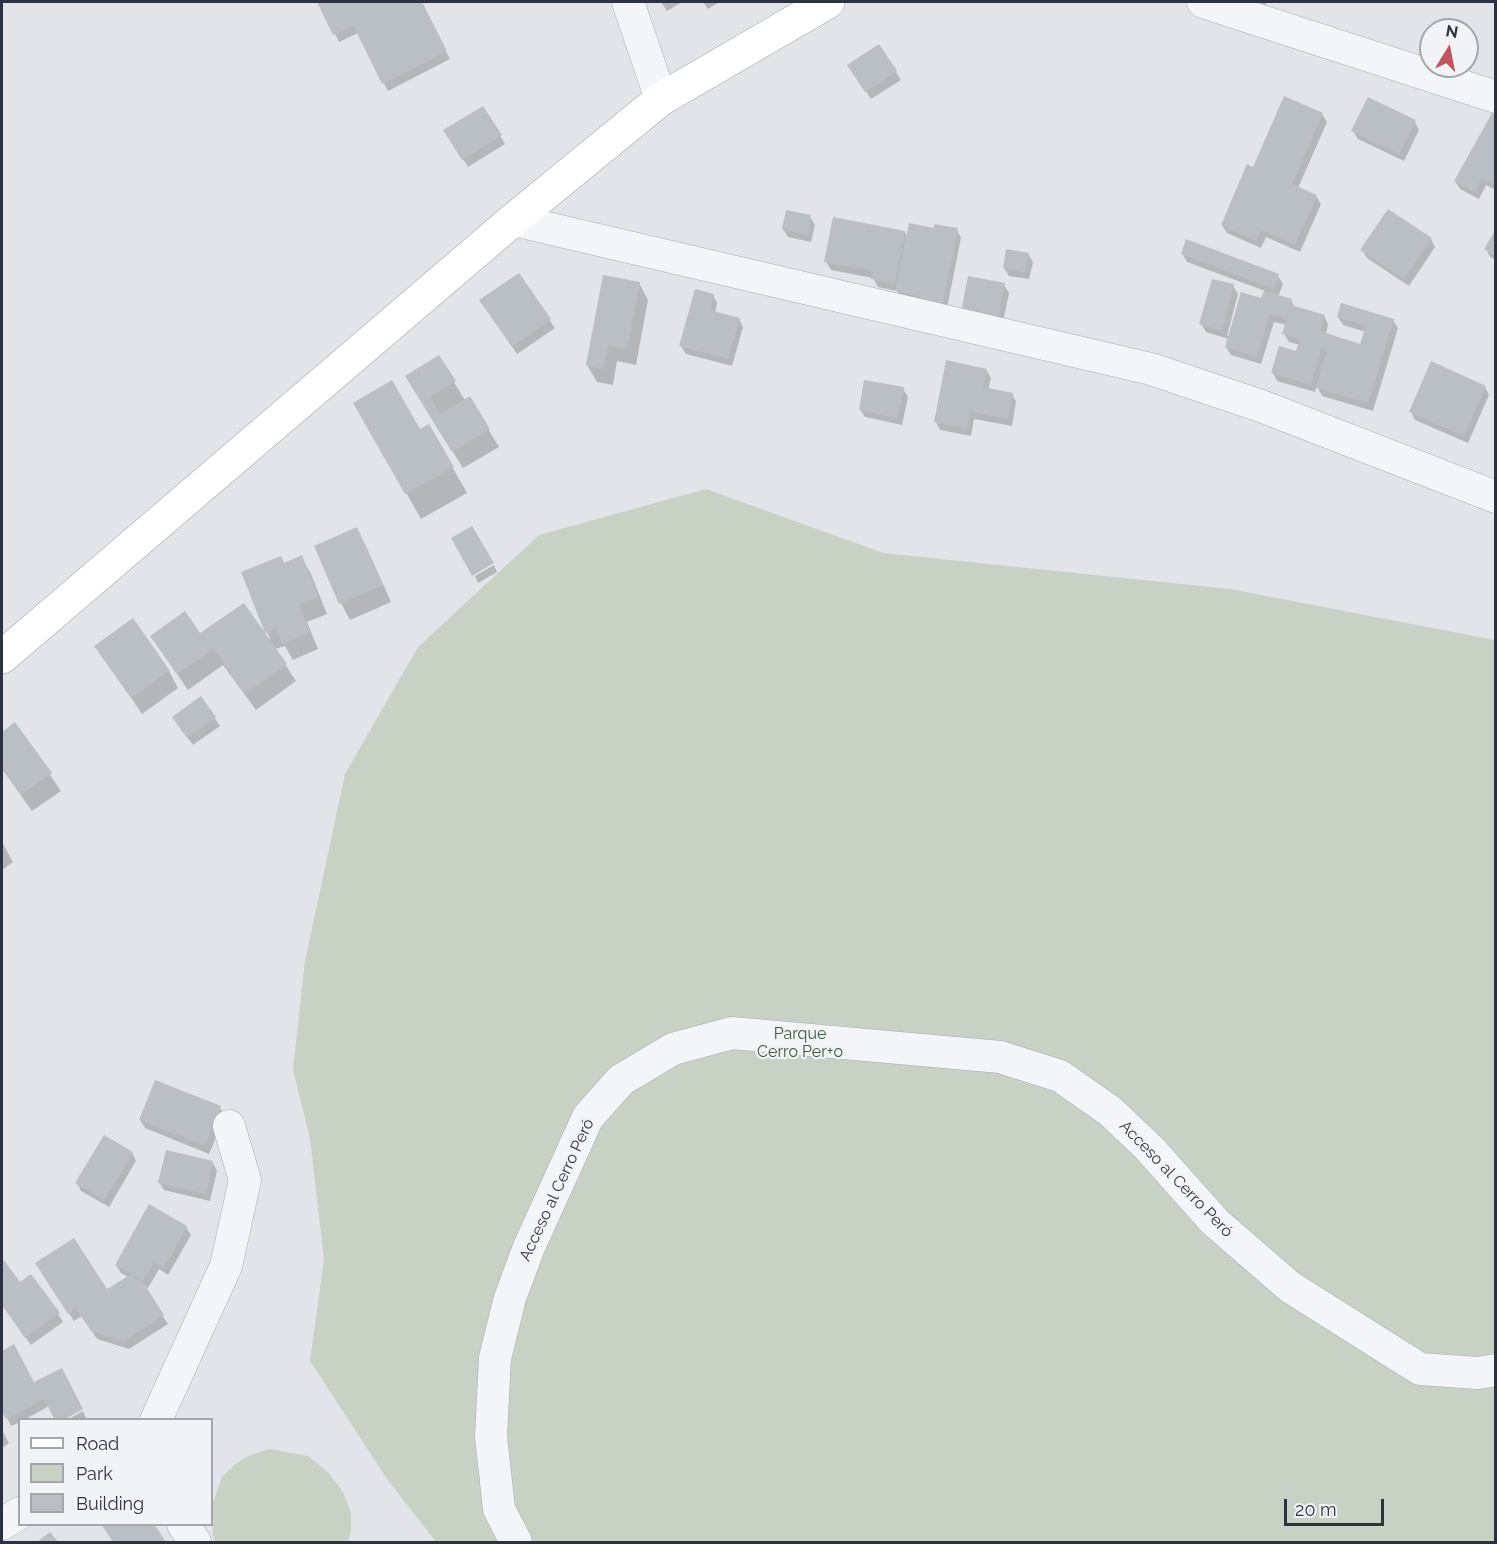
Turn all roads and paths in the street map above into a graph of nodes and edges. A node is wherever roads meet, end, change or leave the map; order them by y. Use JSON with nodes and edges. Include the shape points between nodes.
{"nodes":[{"id":1,"x":628,"y":2,"type":"edge"},
{"id":2,"x":828,"y":2,"type":"edge"},
{"id":3,"x":1203,"y":2,"type":"edge"},
{"id":4,"x":1496,"y":97,"type":"edge"},
{"id":5,"x":661,"y":99,"type":"junction"},
{"id":6,"x":513,"y":220,"type":"junction"},
{"id":7,"x":1496,"y":497,"type":"edge"},
{"id":8,"x":2,"y":657,"type":"edge"},
{"id":9,"x":229,"y":1126,"type":"dead end"},
{"id":10,"x":1496,"y":1370,"type":"edge"},
{"id":11,"x":156,"y":1418,"type":"edge"},
{"id":12,"x":18,"y":1514,"type":"edge"},
{"id":13,"x":2,"y":1524,"type":"edge"},
{"id":14,"x":184,"y":1526,"type":"edge"},
{"id":15,"x":195,"y":1542,"type":"edge"},
{"id":16,"x":516,"y":1542,"type":"edge"}],
"edges":[{"from":1,"to":5,"type":"street"},
{"from":2,"to":5,"type":"main road"},
{"from":3,"to":4,"type":"street"},
{"from":5,"to":6,"type":"main road"},
{"from":6,"to":7,"type":"street","via":[[1151,369],[1261,406]]},
{"from":6,"to":8,"type":"main road"},
{"from":9,"to":11,"type":"street","via":[[245,1180],[226,1266]]},
{"from":10,"to":16,"type":"street","name":"Acceso al Cerro Peró","via":[[1478,1373],[1420,1369],[1290,1287],[1215,1222],[1110,1111],[1060,1076],[1000,1057],[732,1033],[673,1049],[621,1080],[588,1117],[529,1247],[510,1298],[495,1358],[491,1436],[500,1509]]},
{"from":12,"to":13,"type":"street"},
{"from":14,"to":15,"type":"street"}]}
